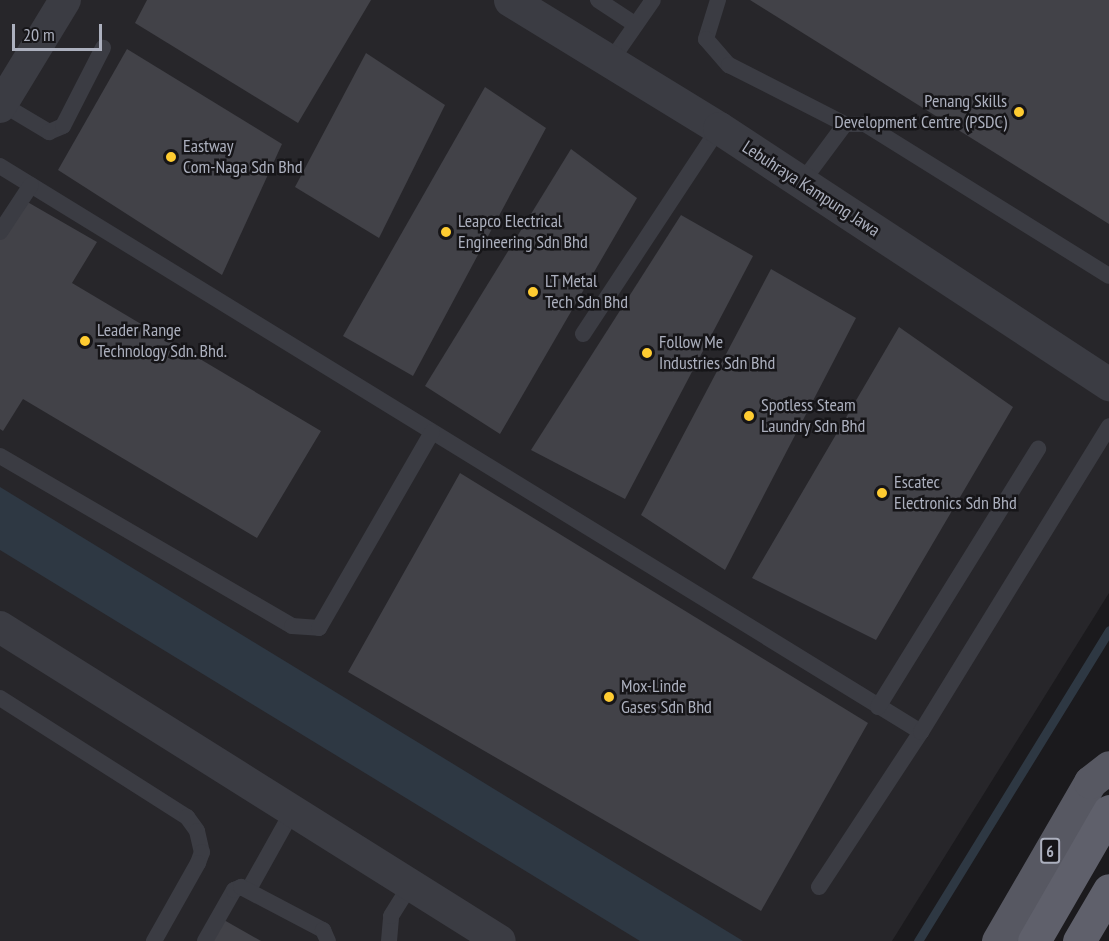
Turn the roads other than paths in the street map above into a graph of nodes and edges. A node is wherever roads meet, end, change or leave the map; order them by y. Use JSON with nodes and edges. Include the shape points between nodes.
{"nodes":[{"id":1,"x":65,"y":0,"type":"edge"},
{"id":2,"x":510,"y":0,"type":"edge"},
{"id":3,"x":598,"y":0,"type":"edge"},
{"id":4,"x":653,"y":0,"type":"edge"},
{"id":5,"x":718,"y":0,"type":"edge"},
{"id":6,"x":636,"y":25,"type":"junction"},
{"id":7,"x":103,"y":48,"type":"dead end"},
{"id":8,"x":610,"y":62,"type":"junction"},
{"id":9,"x":1,"y":105,"type":"edge"},
{"id":10,"x":845,"y":124,"type":"junction"},
{"id":11,"x":719,"y":128,"type":"junction"},
{"id":12,"x":0,"y":166,"type":"edge"},
{"id":13,"x":802,"y":182,"type":"junction"},
{"id":14,"x":31,"y":185,"type":"junction"},
{"id":15,"x":0,"y":232,"type":"edge"},
{"id":16,"x":1109,"y":276,"type":"edge"},
{"id":17,"x":583,"y":334,"type":"dead end"},
{"id":18,"x":1109,"y":384,"type":"edge"},
{"id":19,"x":1109,"y":426,"type":"edge"},
{"id":20,"x":432,"y":432,"type":"junction"},
{"id":21,"x":1038,"y":449,"type":"dead end"},
{"id":22,"x":0,"y":456,"type":"edge"},
{"id":23,"x":0,"y":627,"type":"edge"},
{"id":24,"x":0,"y":698,"type":"edge"},
{"id":25,"x":878,"y":707,"type":"junction"},
{"id":26,"x":921,"y":732,"type":"junction"},
{"id":27,"x":1109,"y":767,"type":"edge"},
{"id":28,"x":1109,"y":811,"type":"edge"},
{"id":29,"x":292,"y":812,"type":"junction"},
{"id":30,"x":410,"y":886,"type":"junction"},
{"id":31,"x":819,"y":887,"type":"dead end"},
{"id":32,"x":249,"y":889,"type":"junction"},
{"id":33,"x":1109,"y":890,"type":"edge"},
{"id":34,"x":154,"y":941,"type":"edge"},
{"id":35,"x":205,"y":941,"type":"edge"},
{"id":36,"x":328,"y":941,"type":"edge"},
{"id":37,"x":389,"y":941,"type":"edge"},
{"id":38,"x":500,"y":941,"type":"edge"},
{"id":39,"x":998,"y":941,"type":"edge"},
{"id":40,"x":1034,"y":941,"type":"edge"},
{"id":41,"x":1079,"y":941,"type":"edge"}],
"edges":[{"from":1,"to":9,"type":"street"},
{"from":2,"to":8,"type":"street","name":"Lebuhraya Kampung Jawa"},
{"from":3,"to":6,"type":"lane"},
{"from":4,"to":6,"type":"lane"},
{"from":5,"to":10,"type":"lane","via":[[706,39],[729,65]]},
{"from":6,"to":8,"type":"lane"},
{"from":7,"to":9,"type":"lane","via":[[63,126],[49,132]]},
{"from":8,"to":11,"type":"street","name":"Lebuhraya Kampung Jawa"},
{"from":10,"to":13,"type":"lane"},
{"from":10,"to":16,"type":"lane","via":[[865,124]]},
{"from":11,"to":13,"type":"street","name":"Lebuhraya Kampung Jawa"},
{"from":11,"to":17,"type":"lane"},
{"from":12,"to":14,"type":"lane"},
{"from":13,"to":18,"type":"street","name":"Lebuhraya Kampung Jawa"},
{"from":14,"to":15,"type":"lane"},
{"from":14,"to":20,"type":"lane"},
{"from":19,"to":26,"type":"lane"},
{"from":20,"to":22,"type":"lane","via":[[319,628],[292,626]]},
{"from":20,"to":25,"type":"lane"},
{"from":21,"to":25,"type":"lane"},
{"from":23,"to":29,"type":"street"},
{"from":24,"to":34,"type":"lane","via":[[187,817],[197,831],[202,852],[198,863]]},
{"from":25,"to":26,"type":"lane"},
{"from":26,"to":31,"type":"lane"},
{"from":27,"to":39,"type":"main road","number":"6","via":[[1090,782]]},
{"from":28,"to":40,"type":"highway","number":"6"},
{"from":29,"to":30,"type":"street"},
{"from":29,"to":32,"type":"lane"},
{"from":30,"to":37,"type":"lane","via":[[391,916]]},
{"from":30,"to":38,"type":"street"},
{"from":32,"to":35,"type":"lane","via":[[234,890]]},
{"from":32,"to":36,"type":"lane","via":[[323,930]]},
{"from":33,"to":41,"type":"highway"}]}
